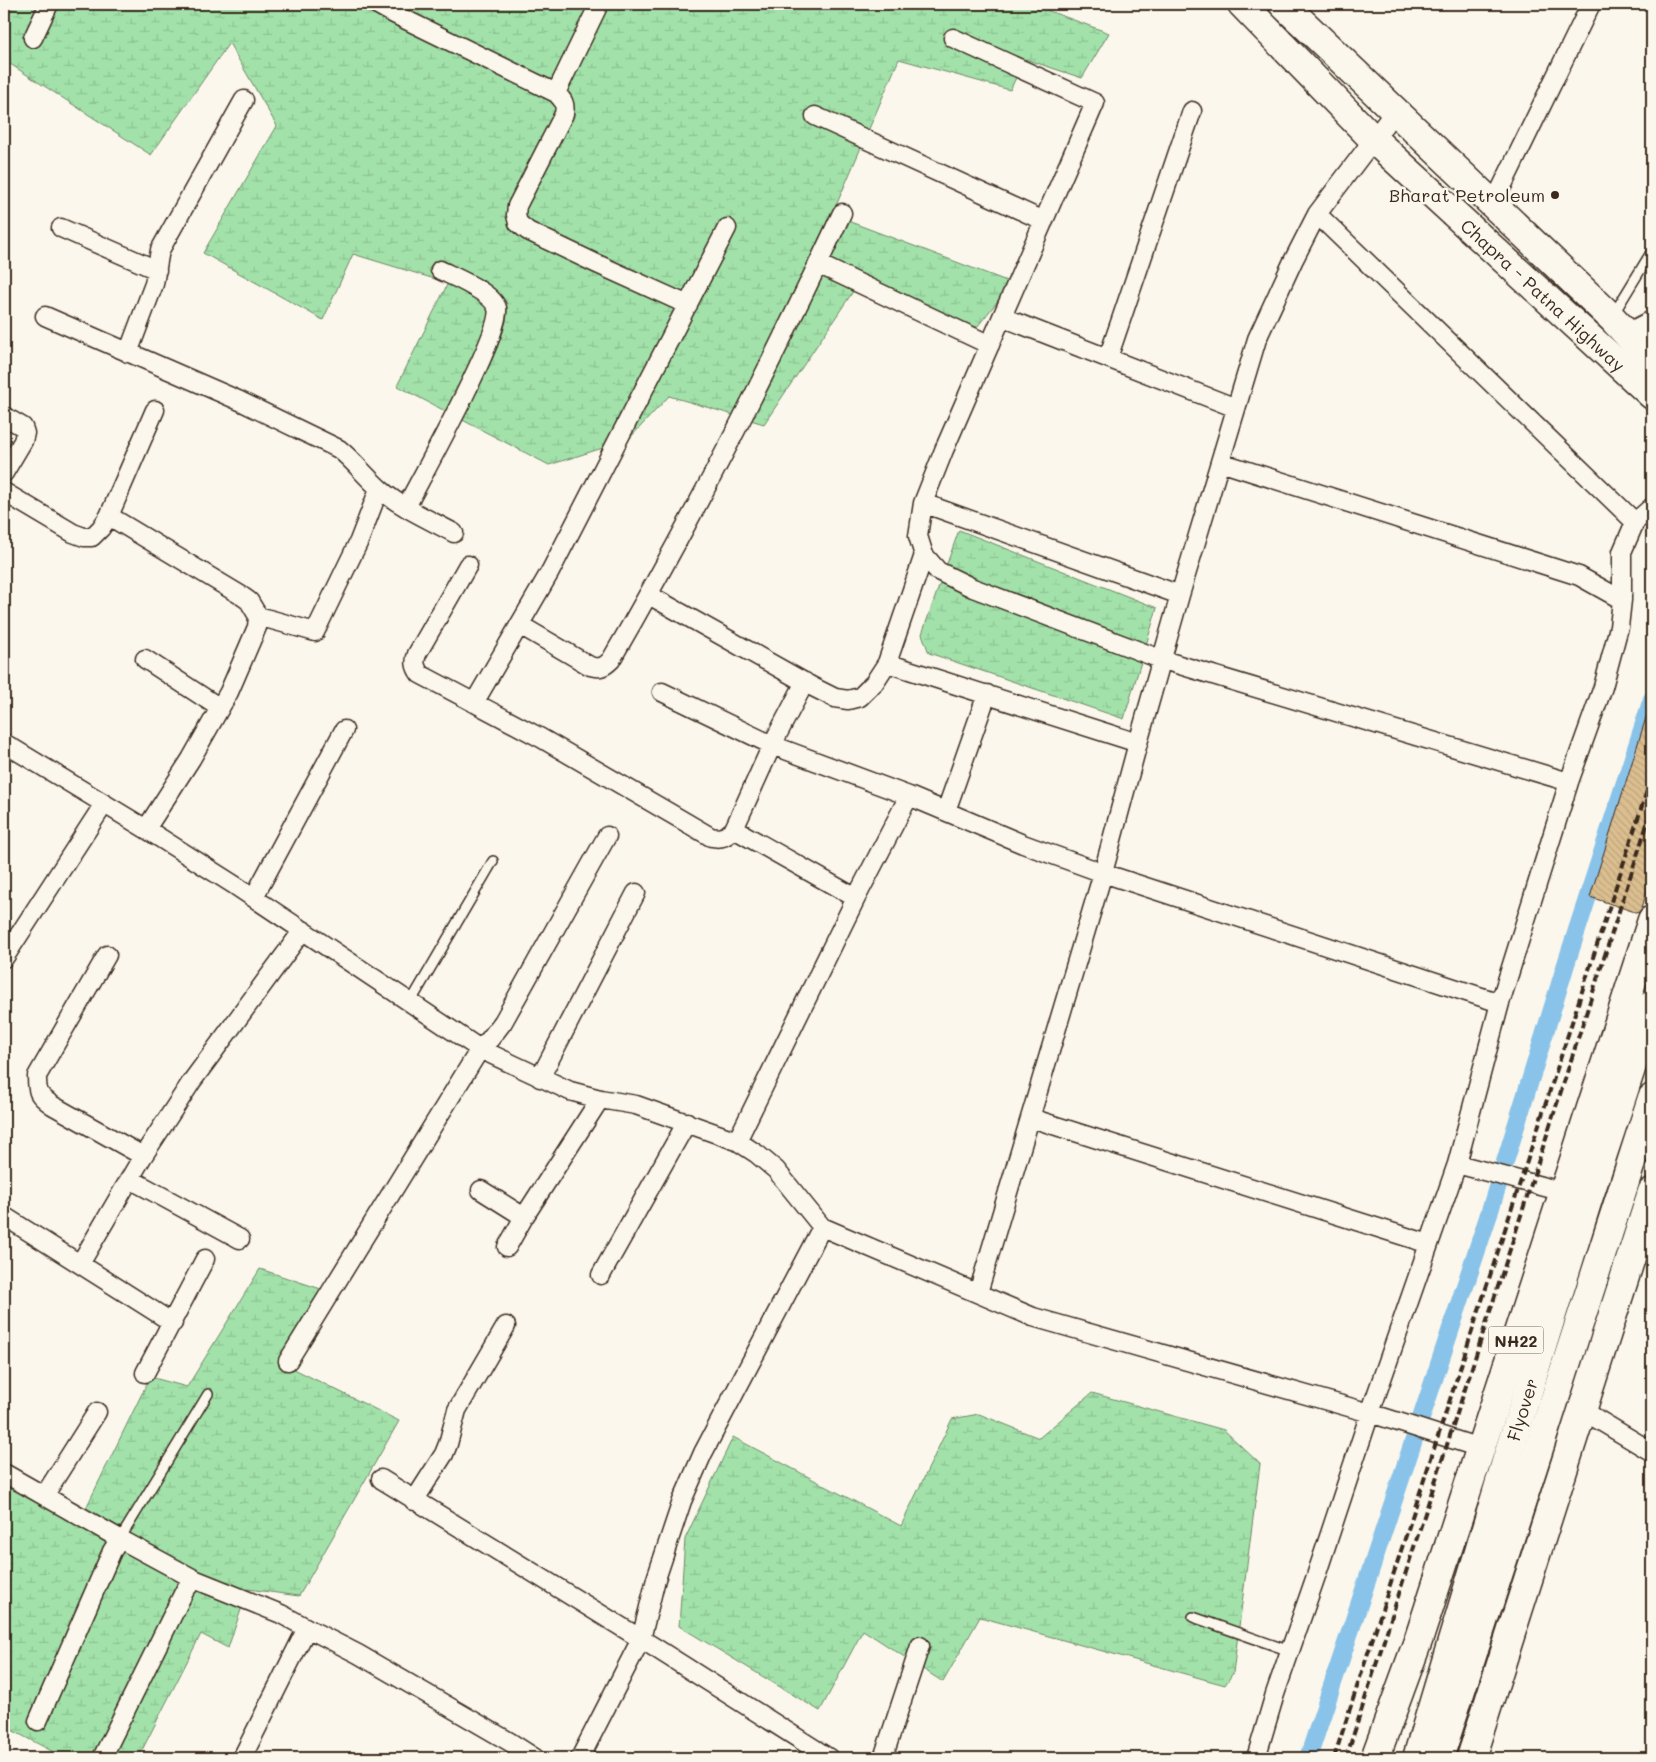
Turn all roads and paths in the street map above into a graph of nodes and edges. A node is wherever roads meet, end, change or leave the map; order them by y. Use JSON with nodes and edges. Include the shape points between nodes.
{"nodes":[{"id":1,"x":49,"y":4,"type":"edge"},
{"id":2,"x":376,"y":4,"type":"edge"},
{"id":3,"x":599,"y":4,"type":"edge"},
{"id":4,"x":1242,"y":4,"type":"edge"},
{"id":5,"x":1283,"y":4,"type":"edge"},
{"id":6,"x":1591,"y":4,"type":"edge"},
{"id":7,"x":33,"y":38,"type":"dead end"},
{"id":8,"x":954,"y":38,"type":"dead end"},
{"id":9,"x":556,"y":93,"type":"junction"},
{"id":10,"x":244,"y":100,"type":"dead end"},
{"id":11,"x":1192,"y":111,"type":"dead end"},
{"id":12,"x":1395,"y":111,"type":"junction"},
{"id":13,"x":815,"y":116,"type":"dead end"},
{"id":14,"x":1373,"y":139,"type":"junction"},
{"id":15,"x":1493,"y":205,"type":"junction"},
{"id":16,"x":842,"y":213,"type":"dead end"},
{"id":17,"x":1317,"y":214,"type":"junction"},
{"id":18,"x":1044,"y":220,"type":"junction"},
{"id":19,"x":61,"y":228,"type":"dead end"},
{"id":20,"x":727,"y":228,"type":"dead end"},
{"id":21,"x":1652,"y":251,"type":"edge"},
{"id":22,"x":818,"y":264,"type":"junction"},
{"id":23,"x":157,"y":270,"type":"junction"},
{"id":24,"x":440,"y":270,"type":"dead end"},
{"id":25,"x":688,"y":305,"type":"junction"},
{"id":26,"x":45,"y":316,"type":"dead end"},
{"id":27,"x":1002,"y":317,"type":"junction"},
{"id":28,"x":1652,"y":320,"type":"edge"},
{"id":29,"x":1619,"y":325,"type":"junction"},
{"id":30,"x":990,"y":345,"type":"junction"},
{"id":31,"x":128,"y":353,"type":"junction"},
{"id":32,"x":1108,"y":358,"type":"junction"},
{"id":33,"x":1652,"y":361,"type":"edge"},
{"id":34,"x":1652,"y":395,"type":"edge"},
{"id":35,"x":1236,"y":408,"type":"junction"},
{"id":36,"x":155,"y":410,"type":"dead end"},
{"id":37,"x":4,"y":416,"type":"edge"},
{"id":38,"x":1220,"y":462,"type":"junction"},
{"id":39,"x":4,"y":474,"type":"edge"},
{"id":40,"x":379,"y":488,"type":"junction"},
{"id":41,"x":4,"y":492,"type":"edge"},
{"id":42,"x":923,"y":503,"type":"junction"},
{"id":43,"x":406,"y":507,"type":"junction"},
{"id":44,"x":1652,"y":507,"type":"edge"},
{"id":45,"x":109,"y":516,"type":"junction"},
{"id":46,"x":1635,"y":522,"type":"junction"},
{"id":47,"x":454,"y":533,"type":"dead end"},
{"id":48,"x":924,"y":555,"type":"junction"},
{"id":49,"x":468,"y":565,"type":"dead end"},
{"id":50,"x":649,"y":595,"type":"junction"},
{"id":51,"x":1180,"y":595,"type":"junction"},
{"id":52,"x":1622,"y":600,"type":"junction"},
{"id":53,"x":258,"y":616,"type":"junction"},
{"id":54,"x":520,"y":625,"type":"junction"},
{"id":55,"x":145,"y":659,"type":"dead end"},
{"id":56,"x":1163,"y":660,"type":"junction"},
{"id":57,"x":887,"y":663,"type":"junction"},
{"id":58,"x":805,"y":682,"type":"junction"},
{"id":59,"x":662,"y":692,"type":"dead end"},
{"id":60,"x":987,"y":694,"type":"junction"},
{"id":61,"x":474,"y":703,"type":"junction"},
{"id":62,"x":220,"y":708,"type":"junction"},
{"id":63,"x":344,"y":730,"type":"dead end"},
{"id":64,"x":4,"y":743,"type":"edge"},
{"id":65,"x":1138,"y":743,"type":"junction"},
{"id":66,"x":772,"y":745,"type":"junction"},
{"id":67,"x":1569,"y":782,"type":"junction"},
{"id":68,"x":909,"y":796,"type":"junction"},
{"id":69,"x":104,"y":804,"type":"junction"},
{"id":70,"x":946,"y":811,"type":"junction"},
{"id":71,"x":146,"y":829,"type":"junction"},
{"id":72,"x":734,"y":829,"type":"junction"},
{"id":73,"x":606,"y":836,"type":"dead end"},
{"id":74,"x":493,"y":861,"type":"dead end"},
{"id":75,"x":1104,"y":873,"type":"junction"},
{"id":76,"x":636,"y":893,"type":"dead end"},
{"id":77,"x":254,"y":898,"type":"junction"},
{"id":78,"x":856,"y":898,"type":"junction"},
{"id":79,"x":1652,"y":920,"type":"edge"},
{"id":80,"x":303,"y":930,"type":"junction"},
{"id":81,"x":107,"y":955,"type":"dead end"},
{"id":82,"x":4,"y":958,"type":"edge"},
{"id":83,"x":410,"y":1003,"type":"junction"},
{"id":84,"x":1500,"y":1003,"type":"junction"},
{"id":85,"x":1652,"y":1005,"type":"edge"},
{"id":86,"x":480,"y":1048,"type":"junction"},
{"id":87,"x":540,"y":1078,"type":"junction"},
{"id":88,"x":1652,"y":1098,"type":"edge"},
{"id":89,"x":600,"y":1099,"type":"junction"},
{"id":90,"x":1031,"y":1118,"type":"junction"},
{"id":91,"x":687,"y":1122,"type":"junction"},
{"id":92,"x":737,"y":1141,"type":"junction"},
{"id":93,"x":143,"y":1156,"type":"junction"},
{"id":94,"x":1458,"y":1164,"type":"junction"},
{"id":95,"x":130,"y":1179,"type":"junction"},
{"id":96,"x":481,"y":1190,"type":"dead end"},
{"id":97,"x":1564,"y":1192,"type":"junction"},
{"id":98,"x":1652,"y":1192,"type":"edge"},
{"id":99,"x":4,"y":1216,"type":"edge"},
{"id":100,"x":524,"y":1218,"type":"junction"},
{"id":101,"x":822,"y":1227,"type":"junction"},
{"id":102,"x":240,"y":1240,"type":"dead end"},
{"id":103,"x":1429,"y":1244,"type":"junction"},
{"id":104,"x":508,"y":1247,"type":"dead end"},
{"id":105,"x":205,"y":1259,"type":"dead end"},
{"id":106,"x":80,"y":1264,"type":"junction"},
{"id":107,"x":601,"y":1275,"type":"dead end"},
{"id":108,"x":978,"y":1293,"type":"junction"},
{"id":109,"x":173,"y":1323,"type":"junction"},
{"id":110,"x":506,"y":1326,"type":"dead end"},
{"id":111,"x":288,"y":1361,"type":"dead end"},
{"id":112,"x":146,"y":1373,"type":"dead end"},
{"id":113,"x":208,"y":1394,"type":"dead end"},
{"id":114,"x":1582,"y":1410,"type":"junction"},
{"id":115,"x":97,"y":1412,"type":"dead end"},
{"id":116,"x":1370,"y":1414,"type":"junction"},
{"id":117,"x":1480,"y":1448,"type":"junction"},
{"id":118,"x":1652,"y":1452,"type":"edge"},
{"id":119,"x":4,"y":1473,"type":"edge"},
{"id":120,"x":381,"y":1479,"type":"dead end"},
{"id":121,"x":44,"y":1496,"type":"junction"},
{"id":122,"x":414,"y":1501,"type":"junction"},
{"id":123,"x":120,"y":1539,"type":"junction"},
{"id":124,"x":194,"y":1579,"type":"junction"},
{"id":125,"x":1193,"y":1617,"type":"dead end"},
{"id":126,"x":307,"y":1628,"type":"junction"},
{"id":127,"x":641,"y":1639,"type":"junction"},
{"id":128,"x":920,"y":1646,"type":"dead end"},
{"id":129,"x":1290,"y":1650,"type":"junction"},
{"id":130,"x":38,"y":1720,"type":"dead end"},
{"id":131,"x":102,"y":1758,"type":"edge"},
{"id":132,"x":242,"y":1758,"type":"edge"},
{"id":133,"x":535,"y":1758,"type":"edge"},
{"id":134,"x":580,"y":1758,"type":"edge"},
{"id":135,"x":829,"y":1758,"type":"edge"},
{"id":136,"x":883,"y":1758,"type":"edge"},
{"id":137,"x":1256,"y":1758,"type":"edge"},
{"id":138,"x":1375,"y":1758,"type":"edge"},
{"id":139,"x":1417,"y":1758,"type":"edge"},
{"id":140,"x":1439,"y":1758,"type":"edge"},
{"id":141,"x":1471,"y":1758,"type":"edge"}],
"edges":[{"from":1,"to":7,"type":"street"},
{"from":2,"to":9,"type":"street"},
{"from":3,"to":9,"type":"street"},
{"from":4,"to":14,"type":"highway","name":"Chapra - Patna Highway"},
{"from":5,"to":12,"type":"highway","name":"Chapra - Patna Highway"},
{"from":6,"to":15,"type":"street"},
{"from":8,"to":18,"type":"street","via":[[1095,103]]},
{"from":9,"to":25,"type":"street","via":[[563,100],[564,114],[517,206],[518,223],[587,260]]},
{"from":10,"to":23,"type":"street","via":[[165,240]]},
{"from":11,"to":32,"type":"street"},
{"from":12,"to":14,"type":"street"},
{"from":12,"to":15,"type":"highway","name":"Chapra - Patna Highway"},
{"from":13,"to":18,"type":"street"},
{"from":14,"to":17,"type":"street"},
{"from":14,"to":34,"type":"highway","name":"Chapra - Patna Highway"},
{"from":15,"to":29,"type":"highway","name":"Chapra - Patna Highway"},
{"from":16,"to":22,"type":"street"},
{"from":17,"to":35,"type":"street","via":[[1257,339]]},
{"from":17,"to":46,"type":"street"},
{"from":18,"to":27,"type":"street"},
{"from":19,"to":23,"type":"street"},
{"from":20,"to":25,"type":"street"},
{"from":21,"to":29,"type":"lane"},
{"from":22,"to":30,"type":"street"},
{"from":22,"to":50,"type":"street","via":[[779,347]]},
{"from":23,"to":31,"type":"street"},
{"from":24,"to":43,"type":"street","via":[[484,294],[497,308],[497,317],[468,388]]},
{"from":25,"to":54,"type":"street"},
{"from":26,"to":31,"type":"street"},
{"from":27,"to":30,"type":"street"},
{"from":27,"to":32,"type":"street"},
{"from":28,"to":29,"type":"street"},
{"from":29,"to":33,"type":"highway","name":"Chapra - Patna Highway"},
{"from":30,"to":42,"type":"street"},
{"from":31,"to":40,"type":"street","via":[[339,449]]},
{"from":32,"to":35,"type":"street"},
{"from":35,"to":38,"type":"street"},
{"from":36,"to":45,"type":"street"},
{"from":37,"to":39,"type":"street","via":[[23,427],[26,433]]},
{"from":38,"to":51,"type":"street"},
{"from":38,"to":52,"type":"street","via":[[1579,576]]},
{"from":40,"to":43,"type":"street"},
{"from":40,"to":53,"type":"street","via":[[359,541],[315,632]]},
{"from":41,"to":45,"type":"street","via":[[84,537],[92,537]]},
{"from":42,"to":48,"type":"street","via":[[918,536]]},
{"from":42,"to":51,"type":"street"},
{"from":43,"to":47,"type":"street"},
{"from":44,"to":46,"type":"street"},
{"from":45,"to":53,"type":"street","via":[[242,596]]},
{"from":46,"to":52,"type":"street","via":[[1622,552]]},
{"from":48,"to":56,"type":"street","via":[[938,571],[973,588]]},
{"from":48,"to":57,"type":"street"},
{"from":49,"to":61,"type":"street","via":[[417,654],[415,668],[428,680]]},
{"from":50,"to":54,"type":"street","via":[[611,660],[599,668],[590,666]]},
{"from":50,"to":58,"type":"street"},
{"from":51,"to":56,"type":"street"},
{"from":52,"to":67,"type":"street","via":[[1619,626],[1603,687]]},
{"from":53,"to":62,"type":"street","via":[[249,648]]},
{"from":54,"to":61,"type":"street"},
{"from":55,"to":62,"type":"street"},
{"from":56,"to":65,"type":"street"},
{"from":56,"to":67,"type":"street"},
{"from":57,"to":58,"type":"street","via":[[860,697],[848,700],[835,698]]},
{"from":57,"to":60,"type":"street"},
{"from":58,"to":66,"type":"street"},
{"from":59,"to":66,"type":"street"},
{"from":60,"to":65,"type":"street"},
{"from":60,"to":70,"type":"street"},
{"from":61,"to":72,"type":"street","via":[[711,836],[720,839]]},
{"from":62,"to":71,"type":"street"},
{"from":63,"to":77,"type":"street"},
{"from":64,"to":69,"type":"street"},
{"from":65,"to":75,"type":"street"},
{"from":66,"to":68,"type":"street"},
{"from":66,"to":72,"type":"street"},
{"from":67,"to":84,"type":"street"},
{"from":68,"to":70,"type":"street"},
{"from":68,"to":78,"type":"street"},
{"from":69,"to":71,"type":"street"},
{"from":69,"to":82,"type":"street"},
{"from":70,"to":75,"type":"street","via":[[1023,844]]},
{"from":71,"to":77,"type":"street"},
{"from":72,"to":78,"type":"street"},
{"from":73,"to":86,"type":"street","via":[[503,1022]]},
{"from":74,"to":83,"type":"lane"},
{"from":75,"to":84,"type":"street"},
{"from":75,"to":90,"type":"street"},
{"from":76,"to":87,"type":"street"},
{"from":77,"to":80,"type":"street"},
{"from":78,"to":92,"type":"street"},
{"from":79,"to":97,"type":"highway","number":"NH22"},
{"from":80,"to":83,"type":"street"},
{"from":80,"to":93,"type":"street","via":[[192,1081]]},
{"from":81,"to":93,"type":"street","via":[[37,1076],[37,1091],[52,1105]]},
{"from":83,"to":86,"type":"street"},
{"from":84,"to":94,"type":"street"},
{"from":85,"to":139,"type":"highway","name":"Flyover","via":[[1508,1452]]},
{"from":86,"to":87,"type":"street"},
{"from":86,"to":111,"type":"street"},
{"from":87,"to":89,"type":"street"},
{"from":88,"to":140,"type":"highway","name":"Flyover"},
{"from":89,"to":91,"type":"street","via":[[636,1105]]},
{"from":89,"to":100,"type":"street"},
{"from":90,"to":103,"type":"street"},
{"from":90,"to":108,"type":"street"},
{"from":91,"to":92,"type":"street"},
{"from":91,"to":107,"type":"street"},
{"from":92,"to":101,"type":"street","via":[[776,1170]]},
{"from":93,"to":95,"type":"street"},
{"from":94,"to":97,"type":"street"},
{"from":94,"to":103,"type":"street"},
{"from":95,"to":102,"type":"street"},
{"from":95,"to":106,"type":"street"},
{"from":96,"to":100,"type":"street"},
{"from":97,"to":117,"type":"highway","number":"NH22"},
{"from":98,"to":114,"type":"highway"},
{"from":99,"to":106,"type":"street"},
{"from":100,"to":104,"type":"street"},
{"from":101,"to":108,"type":"street"},
{"from":101,"to":127,"type":"street","via":[[703,1453],[682,1501],[656,1578]]},
{"from":103,"to":116,"type":"street"},
{"from":105,"to":109,"type":"street"},
{"from":106,"to":109,"type":"street"},
{"from":108,"to":116,"type":"street","via":[[1060,1326]]},
{"from":109,"to":112,"type":"street"},
{"from":110,"to":122,"type":"street","via":[[457,1410],[444,1454]]},
{"from":113,"to":123,"type":"lane"},
{"from":114,"to":118,"type":"street"},
{"from":114,"to":141,"type":"highway"},
{"from":115,"to":121,"type":"street"},
{"from":116,"to":117,"type":"street"},
{"from":116,"to":129,"type":"street"},
{"from":117,"to":138,"type":"highway","number":"NH22","via":[[1419,1638]]},
{"from":119,"to":121,"type":"street"},
{"from":120,"to":122,"type":"street"},
{"from":121,"to":123,"type":"street"},
{"from":122,"to":127,"type":"street"},
{"from":123,"to":124,"type":"street"},
{"from":123,"to":130,"type":"street"},
{"from":124,"to":126,"type":"street","via":[[281,1614]]},
{"from":124,"to":131,"type":"street","via":[[185,1590]]},
{"from":125,"to":129,"type":"lane"},
{"from":126,"to":132,"type":"street"},
{"from":126,"to":133,"type":"street","via":[[358,1654]]},
{"from":127,"to":134,"type":"street"},
{"from":127,"to":135,"type":"street"},
{"from":128,"to":136,"type":"street"},
{"from":129,"to":137,"type":"street"}]}
